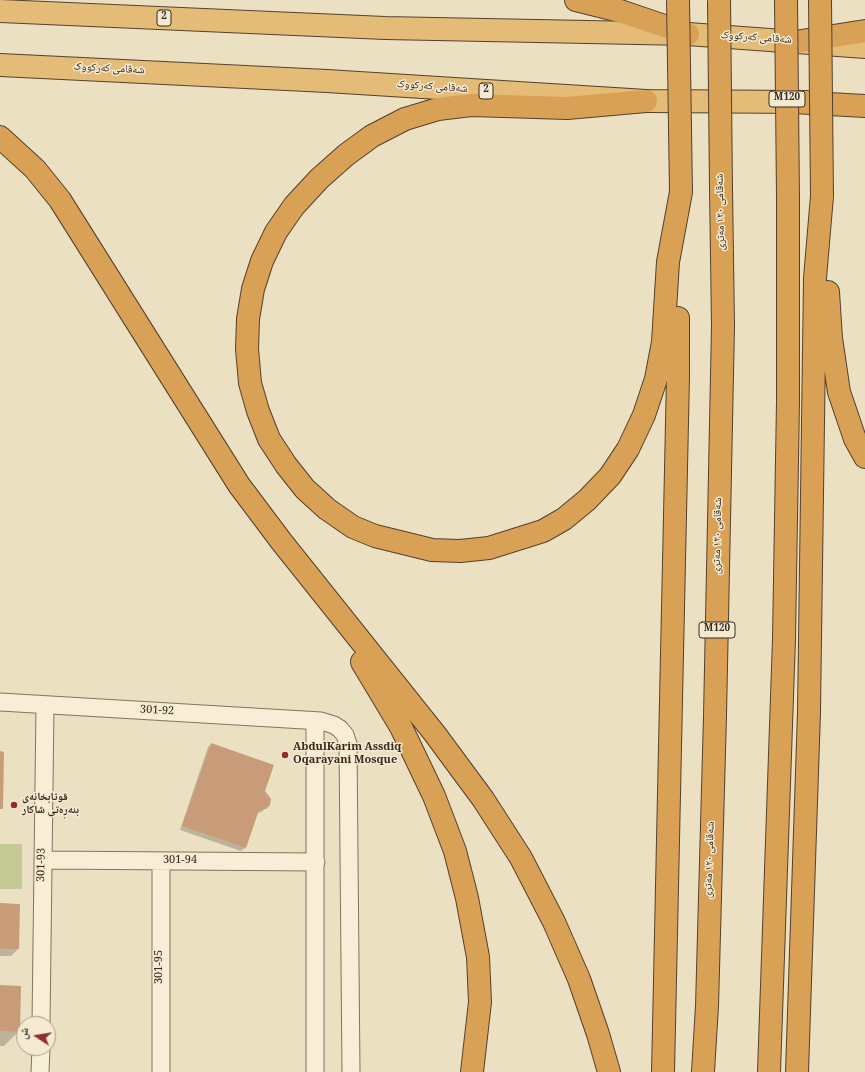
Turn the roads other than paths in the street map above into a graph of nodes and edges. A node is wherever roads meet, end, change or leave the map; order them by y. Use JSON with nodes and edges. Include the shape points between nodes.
{"nodes":[{"id":1,"x":576,"y":0,"type":"edge"},
{"id":2,"x":678,"y":0,"type":"edge"},
{"id":3,"x":719,"y":0,"type":"edge"},
{"id":4,"x":786,"y":0,"type":"edge"},
{"id":5,"x":820,"y":0,"type":"edge"},
{"id":6,"x":0,"y":11,"type":"edge"},
{"id":7,"x":865,"y":32,"type":"edge"},
{"id":8,"x":688,"y":34,"type":"junction"},
{"id":9,"x":795,"y":42,"type":"junction"},
{"id":10,"x":865,"y":46,"type":"edge"},
{"id":11,"x":0,"y":65,"type":"edge"},
{"id":12,"x":646,"y":101,"type":"junction"},
{"id":13,"x":793,"y":102,"type":"junction"},
{"id":14,"x":865,"y":102,"type":"edge"},
{"id":15,"x":865,"y":106,"type":"edge"},
{"id":16,"x":0,"y":137,"type":"edge"},
{"id":17,"x":681,"y":192,"type":"junction"},
{"id":18,"x":822,"y":196,"type":"junction"},
{"id":19,"x":865,"y":457,"type":"edge"},
{"id":20,"x":281,"y":541,"type":"junction"},
{"id":21,"x":0,"y":702,"type":"edge"},
{"id":22,"x":45,"y":706,"type":"junction"},
{"id":23,"x":315,"y":721,"type":"junction"},
{"id":24,"x":43,"y":860,"type":"junction"},
{"id":25,"x":161,"y":862,"type":"junction"},
{"id":26,"x":316,"y":862,"type":"junction"},
{"id":27,"x":41,"y":1016,"type":"edge"},
{"id":28,"x":41,"y":1056,"type":"edge"},
{"id":29,"x":40,"y":1072,"type":"edge"},
{"id":30,"x":161,"y":1072,"type":"edge"},
{"id":31,"x":315,"y":1072,"type":"edge"},
{"id":32,"x":351,"y":1072,"type":"edge"},
{"id":33,"x":472,"y":1072,"type":"edge"},
{"id":34,"x":609,"y":1072,"type":"edge"},
{"id":35,"x":663,"y":1072,"type":"edge"},
{"id":36,"x":703,"y":1072,"type":"edge"},
{"id":37,"x":769,"y":1072,"type":"edge"},
{"id":38,"x":797,"y":1072,"type":"edge"}],
"edges":[{"from":1,"to":8,"type":"highway","via":[[620,10]]},
{"from":2,"to":17,"type":"highway","bridge":true},
{"from":3,"to":36,"type":"highway","name":"شەقامی ١٢٠ مەتری","number":"M120","bridge":true,"via":[[723,326],[716,684]]},
{"from":4,"to":37,"type":"highway","number":"M120","bridge":true,"via":[[788,401],[784,631]]},
{"from":5,"to":18,"type":"highway","bridge":true},
{"from":6,"to":8,"type":"highway","name":"شەقامی کەرکووک","number":"2","via":[[385,28]]},
{"from":7,"to":9,"type":"highway"},
{"from":8,"to":9,"type":"highway","name":"شەقامی کەرکووک","number":"2"},
{"from":9,"to":10,"type":"highway","name":"شەقامی کەرکووک","number":"2"},
{"from":11,"to":12,"type":"highway","name":"شەقامی کەرکووک","number":"2","via":[[327,81]]},
{"from":12,"to":13,"type":"highway","name":"شەقامی کەرکووک","number":"2"},
{"from":12,"to":17,"type":"highway","via":[[567,108],[471,105],[438,109],[405,119],[372,136],[319,179],[294,206],[276,232],[262,261],[253,289],[248,319],[250,383],[269,439],[286,466],[305,489],[327,509],[353,526],[375,536],[432,550],[489,548],[543,531],[564,519],[610,476],[628,449],[644,415],[656,379],[663,342],[668,262]]},
{"from":13,"to":14,"type":"highway","name":"شەقامی کەرکووک","number":"2"},
{"from":13,"to":15,"type":"highway"},
{"from":16,"to":20,"type":"highway","via":[[35,169],[60,200],[239,484]]},
{"from":17,"to":35,"type":"highway"},
{"from":18,"to":19,"type":"highway","via":[[831,338],[839,392],[855,439]]},
{"from":18,"to":38,"type":"highway","via":[[815,278],[809,704]]},
{"from":20,"to":33,"type":"highway","via":[[368,671],[401,727],[434,796],[455,851],[478,957],[480,1002]]},
{"from":20,"to":34,"type":"highway","via":[[435,734],[483,799],[521,858],[554,922],[579,979]]},
{"from":21,"to":22,"type":"street","name":"301-92"},
{"from":22,"to":23,"type":"street","name":"301-92"},
{"from":22,"to":24,"type":"street","name":"301-93"},
{"from":23,"to":26,"type":"street"},
{"from":23,"to":32,"type":"street","name":"301-92","via":[[334,725],[346,735],[348,744]]},
{"from":24,"to":25,"type":"street","name":"301-94"},
{"from":24,"to":27,"type":"street","name":"301-93"},
{"from":25,"to":26,"type":"street","name":"301-94"},
{"from":25,"to":30,"type":"street","name":"301-95"},
{"from":26,"to":31,"type":"street"},
{"from":28,"to":29,"type":"street"}]}
